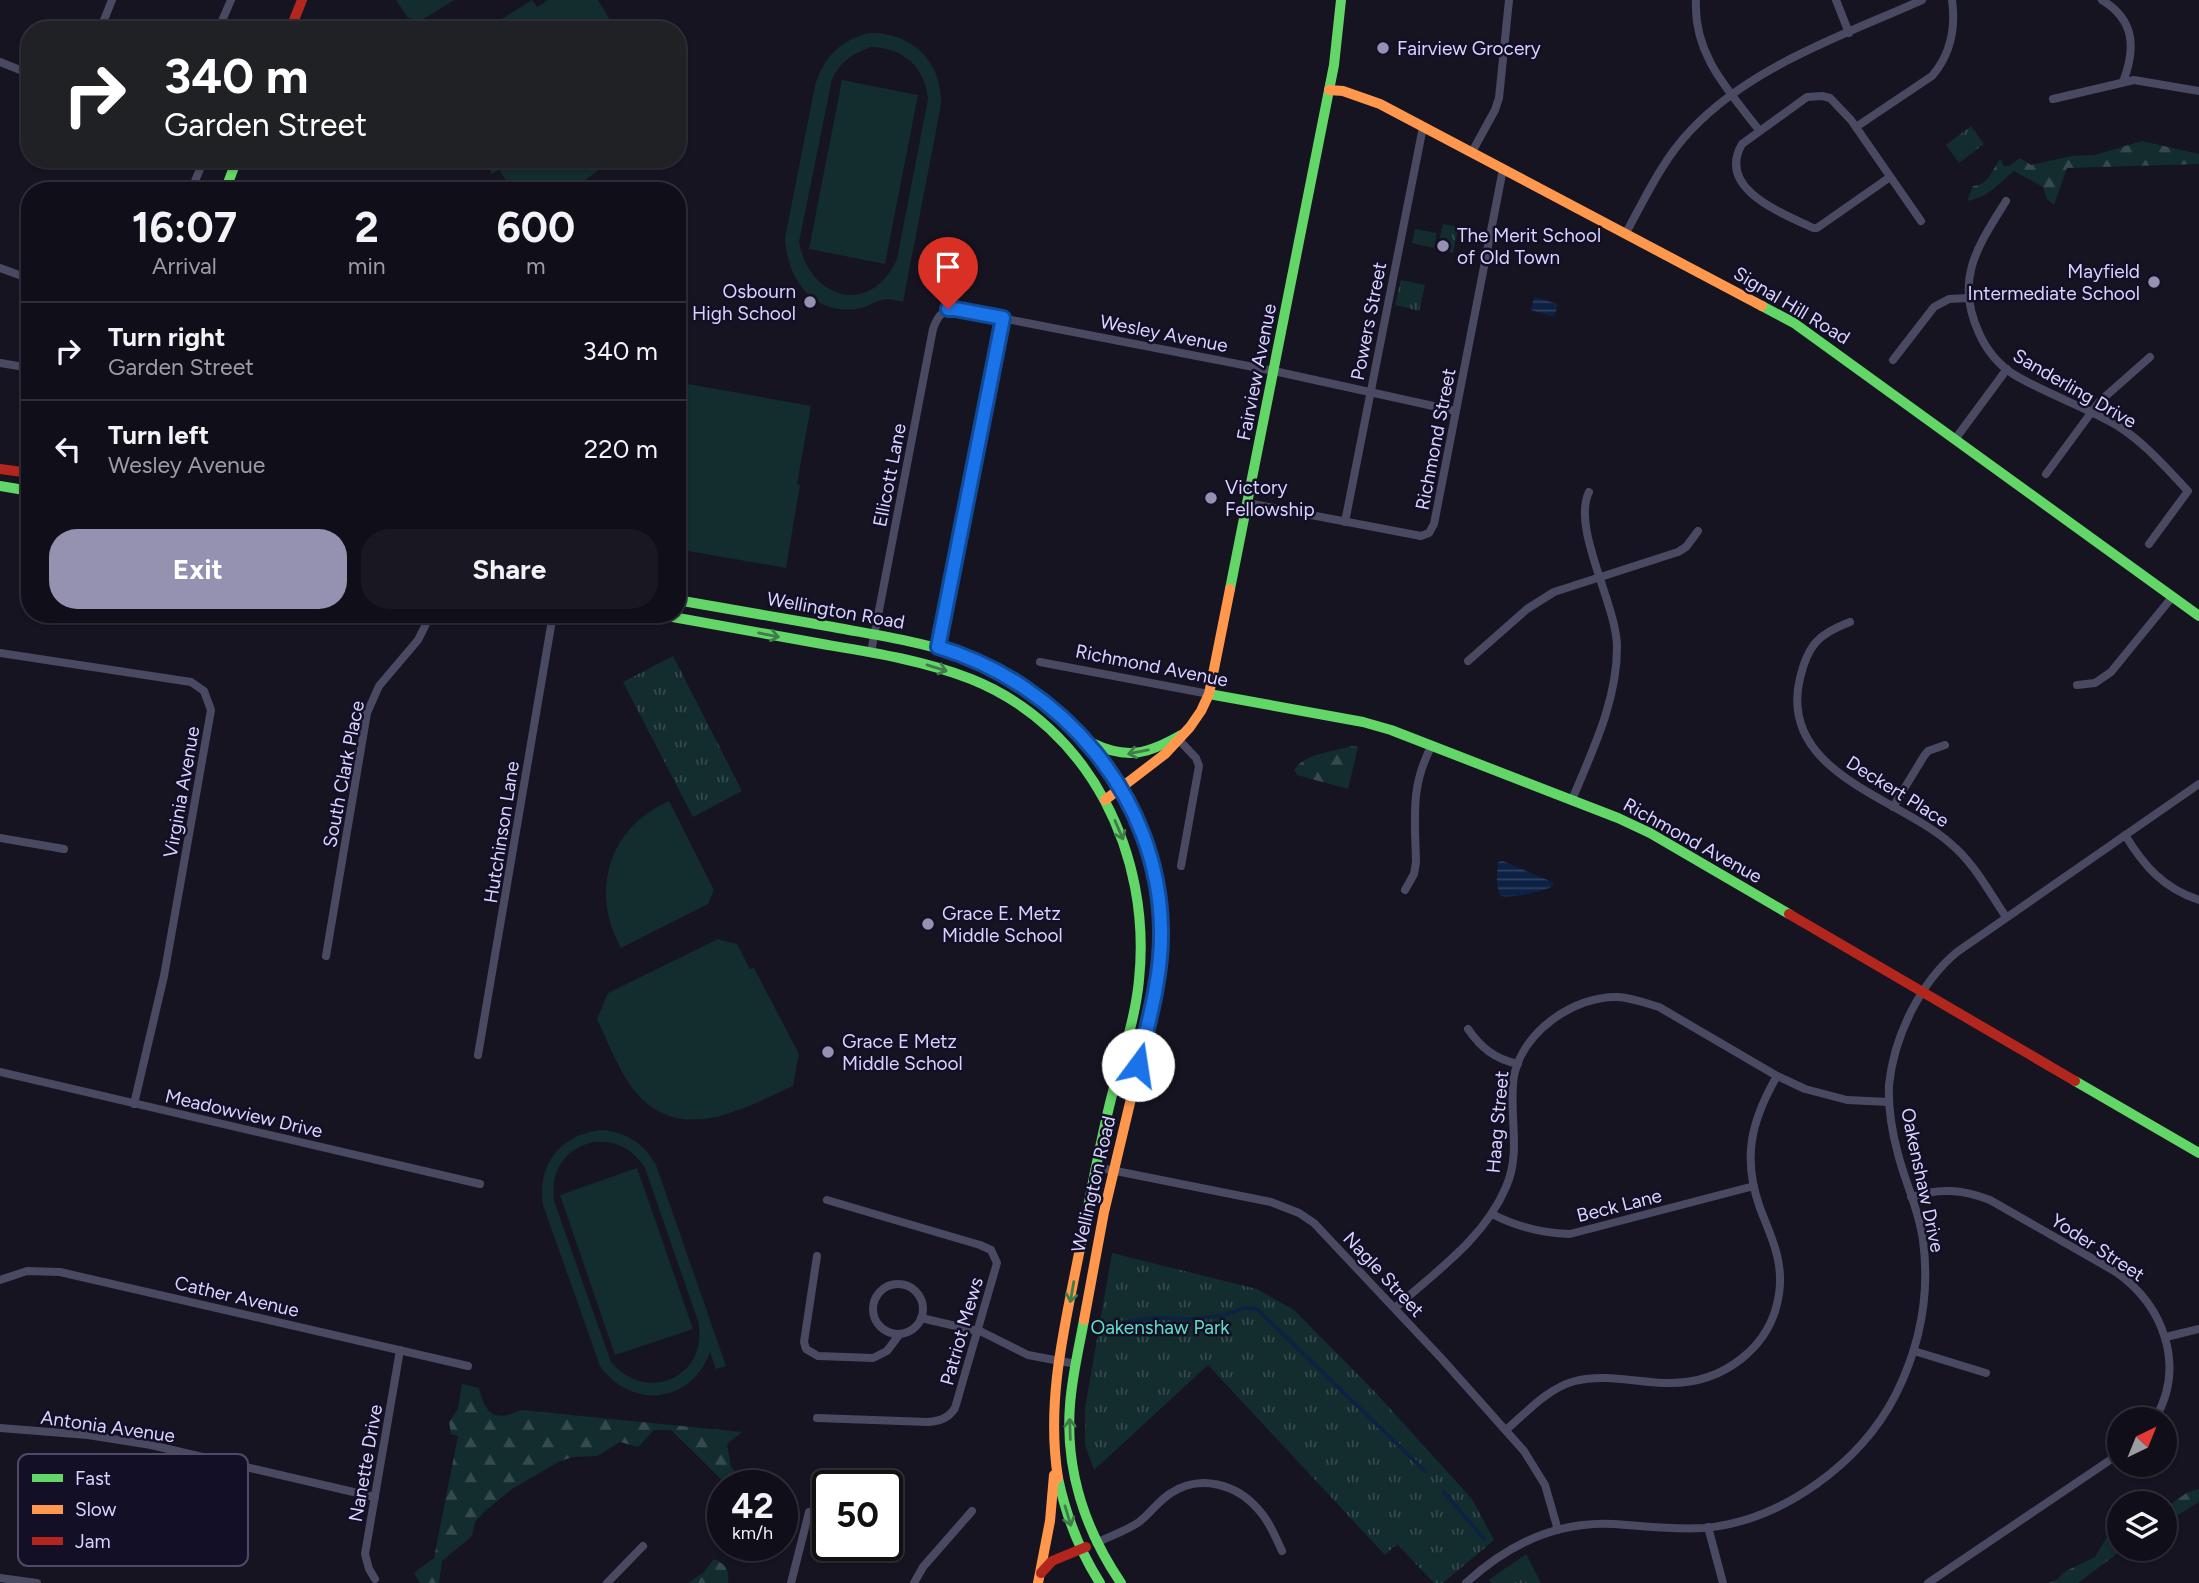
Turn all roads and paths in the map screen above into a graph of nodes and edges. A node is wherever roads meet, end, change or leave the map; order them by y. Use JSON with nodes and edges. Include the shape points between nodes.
{"nodes":[{"id":1,"x":112,"y":0,"type":"edge"},
{"id":2,"x":230,"y":0,"type":"edge"},
{"id":3,"x":302,"y":0,"type":"edge"},
{"id":4,"x":1341,"y":0,"type":"edge"},
{"id":5,"x":1508,"y":0,"type":"edge"},
{"id":6,"x":1696,"y":0,"type":"edge"},
{"id":7,"x":1836,"y":0,"type":"edge"},
{"id":8,"x":1922,"y":0,"type":"edge"},
{"id":9,"x":1952,"y":0,"type":"edge"},
{"id":10,"x":2102,"y":0,"type":"edge"},
{"id":11,"x":104,"y":21,"type":"edge"},
{"id":12,"x":222,"y":21,"type":"edge"},
{"id":13,"x":294,"y":21,"type":"edge"},
{"id":14,"x":1849,"y":33,"type":"junction"},
{"id":15,"x":0,"y":62,"type":"edge"},
{"id":16,"x":21,"y":70,"type":"edge"},
{"id":17,"x":2123,"y":82,"type":"junction"},
{"id":18,"x":1329,"y":90,"type":"junction"},
{"id":19,"x":2199,"y":91,"type":"edge"},
{"id":20,"x":1731,"y":94,"type":"junction"},
{"id":21,"x":2053,"y":99,"type":"dead end"},
{"id":22,"x":1423,"y":127,"type":"junction"},
{"id":23,"x":1856,"y":127,"type":"junction"},
{"id":24,"x":1759,"y":130,"type":"junction"},
{"id":25,"x":1472,"y":152,"type":"junction"},
{"id":26,"x":1503,"y":169,"type":"junction"},
{"id":27,"x":1890,"y":177,"type":"junction"},
{"id":28,"x":2006,"y":201,"type":"dead end"},
{"id":29,"x":1921,"y":221,"type":"dead end"},
{"id":30,"x":1626,"y":233,"type":"junction"},
{"id":31,"x":0,"y":268,"type":"edge"},
{"id":32,"x":21,"y":276,"type":"edge"},
{"id":33,"x":1968,"y":298,"type":"junction"},
{"id":34,"x":948,"y":309,"type":"joint"},
{"id":35,"x":1003,"y":318,"type":"junction"},
{"id":36,"x":2150,"y":357,"type":"dead end"},
{"id":37,"x":1893,"y":360,"type":"dead end"},
{"id":38,"x":0,"y":363,"type":"edge"},
{"id":39,"x":21,"y":366,"type":"edge"},
{"id":40,"x":2007,"y":369,"type":"junction"},
{"id":41,"x":1274,"y":371,"type":"junction"},
{"id":42,"x":1370,"y":392,"type":"junction"},
{"id":43,"x":1456,"y":411,"type":"junction"},
{"id":44,"x":2092,"y":412,"type":"junction"},
{"id":45,"x":1956,"y":438,"type":"junction"},
{"id":46,"x":0,"y":468,"type":"edge"},
{"id":47,"x":21,"y":472,"type":"edge"},
{"id":48,"x":2046,"y":474,"type":"dead end"},
{"id":49,"x":0,"y":486,"type":"edge"},
{"id":50,"x":21,"y":490,"type":"edge"},
{"id":51,"x":1589,"y":492,"type":"dead end"},
{"id":52,"x":1248,"y":503,"type":"junction"},
{"id":53,"x":1345,"y":522,"type":"junction"},
{"id":54,"x":1698,"y":531,"type":"dead end"},
{"id":55,"x":2149,"y":544,"type":"dead end"},
{"id":56,"x":1600,"y":576,"type":"junction"},
{"id":57,"x":2173,"y":596,"type":"junction"},
{"id":58,"x":686,"y":602,"type":"edge"},
{"id":59,"x":2199,"y":615,"type":"edge"},
{"id":60,"x":686,"y":619,"type":"edge"},
{"id":61,"x":1850,"y":622,"type":"dead end"},
{"id":62,"x":426,"y":623,"type":"edge"},
{"id":63,"x":551,"y":623,"type":"edge"},
{"id":64,"x":874,"y":635,"type":"junction"},
{"id":65,"x":938,"y":647,"type":"junction"},
{"id":66,"x":871,"y":652,"type":"junction"},
{"id":67,"x":0,"y":653,"type":"edge"},
{"id":68,"x":1468,"y":661,"type":"dead end"},
{"id":69,"x":1040,"y":662,"type":"dead end"},
{"id":70,"x":2077,"y":685,"type":"dead end"},
{"id":71,"x":1209,"y":694,"type":"junction"},
{"id":72,"x":1189,"y":730,"type":"junction"},
{"id":73,"x":1085,"y":738,"type":"junction"},
{"id":74,"x":1180,"y":741,"type":"junction"},
{"id":75,"x":1945,"y":745,"type":"dead end"},
{"id":76,"x":1432,"y":746,"type":"junction"},
{"id":77,"x":2199,"y":784,"type":"edge"},
{"id":78,"x":1121,"y":788,"type":"junction"},
{"id":79,"x":1105,"y":800,"type":"junction"},
{"id":80,"x":1572,"y":800,"type":"junction"},
{"id":81,"x":1893,"y":807,"type":"junction"},
{"id":82,"x":2125,"y":835,"type":"junction"},
{"id":83,"x":0,"y":838,"type":"edge"},
{"id":84,"x":64,"y":849,"type":"dead end"},
{"id":85,"x":1181,"y":866,"type":"dead end"},
{"id":86,"x":1405,"y":890,"type":"dead end"},
{"id":87,"x":2199,"y":900,"type":"edge"},
{"id":88,"x":2006,"y":917,"type":"junction"},
{"id":89,"x":326,"y":956,"type":"dead end"},
{"id":90,"x":1923,"y":991,"type":"junction"},
{"id":91,"x":1468,"y":1029,"type":"dead end"},
{"id":92,"x":478,"y":1055,"type":"dead end"},
{"id":93,"x":1518,"y":1064,"type":"junction"},
{"id":94,"x":0,"y":1072,"type":"edge"},
{"id":95,"x":1777,"y":1076,"type":"junction"},
{"id":96,"x":1889,"y":1102,"type":"junction"},
{"id":97,"x":134,"y":1104,"type":"junction"},
{"id":98,"x":2199,"y":1153,"type":"edge"},
{"id":99,"x":1096,"y":1167,"type":"junction"},
{"id":100,"x":1113,"y":1170,"type":"junction"},
{"id":101,"x":480,"y":1184,"type":"dead end"},
{"id":102,"x":1754,"y":1186,"type":"junction"},
{"id":103,"x":1911,"y":1197,"type":"junction"},
{"id":104,"x":827,"y":1200,"type":"dead end"},
{"id":105,"x":1493,"y":1214,"type":"junction"},
{"id":106,"x":817,"y":1256,"type":"dead end"},
{"id":107,"x":0,"y":1280,"type":"edge"},
{"id":108,"x":1395,"y":1308,"type":"junction"},
{"id":109,"x":921,"y":1318,"type":"junction"},
{"id":110,"x":2199,"y":1329,"type":"edge"},
{"id":111,"x":977,"y":1331,"type":"junction"},
{"id":112,"x":899,"y":1335,"type":"junction"},
{"id":113,"x":2166,"y":1337,"type":"junction"},
{"id":114,"x":400,"y":1350,"type":"junction"},
{"id":115,"x":1914,"y":1351,"type":"junction"},
{"id":116,"x":1060,"y":1362,"type":"junction"},
{"id":117,"x":1076,"y":1364,"type":"junction"},
{"id":118,"x":468,"y":1366,"type":"dead end"},
{"id":119,"x":1986,"y":1373,"type":"dead end"},
{"id":120,"x":2161,"y":1407,"type":"edge"},
{"id":121,"x":817,"y":1418,"type":"dead end"},
{"id":122,"x":0,"y":1428,"type":"edge"},
{"id":123,"x":1506,"y":1430,"type":"junction"},
{"id":124,"x":191,"y":1454,"type":"edge"},
{"id":125,"x":1055,"y":1458,"type":"junction"},
{"id":126,"x":2107,"y":1462,"type":"edge"},
{"id":127,"x":248,"y":1467,"type":"edge"},
{"id":128,"x":375,"y":1497,"type":"junction"},
{"id":129,"x":972,"y":1511,"type":"dead end"},
{"id":130,"x":809,"y":1512,"type":"dead end"},
{"id":131,"x":1708,"y":1527,"type":"junction"},
{"id":132,"x":1558,"y":1530,"type":"junction"},
{"id":133,"x":1096,"y":1543,"type":"junction"},
{"id":134,"x":643,"y":1546,"type":"dead end"},
{"id":135,"x":1080,"y":1549,"type":"junction"},
{"id":136,"x":1282,"y":1551,"type":"dead end"},
{"id":137,"x":0,"y":1578,"type":"edge"},
{"id":138,"x":375,"y":1578,"type":"dead end"},
{"id":139,"x":37,"y":1583,"type":"edge"},
{"id":140,"x":607,"y":1583,"type":"edge"},
{"id":141,"x":791,"y":1583,"type":"edge"},
{"id":142,"x":914,"y":1583,"type":"edge"},
{"id":143,"x":1038,"y":1583,"type":"edge"},
{"id":144,"x":1100,"y":1583,"type":"edge"},
{"id":145,"x":1121,"y":1583,"type":"edge"},
{"id":146,"x":1466,"y":1583,"type":"edge"},
{"id":147,"x":1723,"y":1583,"type":"edge"},
{"id":148,"x":1928,"y":1583,"type":"edge"}],
"edges":[{"from":1,"to":11,"type":"street"},
{"from":2,"to":12,"type":"street"},
{"from":3,"to":13,"type":"main road"},
{"from":4,"to":18,"type":"main road","name":"Fairview Avenue"},
{"from":5,"to":25,"type":"street","via":[[1499,98]]},
{"from":6,"to":20,"type":"street","via":[[1702,48]]},
{"from":7,"to":14,"type":"street"},
{"from":8,"to":14,"type":"street"},
{"from":9,"to":23,"type":"street","via":[[1953,33],[1941,66]]},
{"from":10,"to":17,"type":"street","via":[[2119,11],[2130,33]]},
{"from":14,"to":20,"type":"street","via":[[1773,68]]},
{"from":15,"to":16,"type":"street"},
{"from":17,"to":19,"type":"street"},
{"from":17,"to":21,"type":"street"},
{"from":18,"to":22,"type":"main road","name":"Signal Hill Road","via":[[1367,98]]},
{"from":18,"to":41,"type":"main road","name":"Fairview Avenue"},
{"from":20,"to":24,"type":"street"},
{"from":20,"to":30,"type":"street","via":[[1674,152]]},
{"from":22,"to":25,"type":"main road","name":"Signal Hill Road"},
{"from":22,"to":42,"type":"street","name":"Powers Street"},
{"from":23,"to":24,"type":"street","via":[[1836,102],[1815,96]]},
{"from":23,"to":27,"type":"street"},
{"from":24,"to":27,"type":"street","via":[[1742,144],[1737,173],[1758,201],[1813,228]]},
{"from":25,"to":26,"type":"main road","name":"Signal Hill Road"},
{"from":26,"to":30,"type":"main road","name":"Signal Hill Road"},
{"from":26,"to":43,"type":"street","name":"Richmond Street"},
{"from":27,"to":29,"type":"street"},
{"from":28,"to":33,"type":"street","name":"Sanderling Drive","via":[[1976,253]]},
{"from":30,"to":45,"type":"main road","name":"Signal Hill Road","via":[[1794,323]]},
{"from":31,"to":32,"type":"street"},
{"from":33,"to":37,"type":"street","via":[[1948,299],[1934,307]]},
{"from":33,"to":40,"type":"street","name":"Sanderling Drive","via":[[1982,340]]},
{"from":34,"to":35,"type":"street","name":"Wesley Avenue"},
{"from":34,"to":64,"type":"street","name":"Ellicott Lane","via":[[933,329]]},
{"from":35,"to":41,"type":"street","name":"Wesley Avenue"},
{"from":35,"to":65,"type":"street"},
{"from":36,"to":44,"type":"street"},
{"from":38,"to":39,"type":"street"},
{"from":40,"to":44,"type":"street","name":"Sanderling Drive"},
{"from":40,"to":45,"type":"street"},
{"from":41,"to":42,"type":"street","name":"Wesley Avenue"},
{"from":41,"to":52,"type":"main road","name":"Fairview Avenue"},
{"from":42,"to":43,"type":"street","name":"Wesley Avenue"},
{"from":42,"to":53,"type":"street","name":"Powers Street"},
{"from":43,"to":53,"type":"street","name":"Richmond Street","via":[[1429,533],[1420,536]]},
{"from":44,"to":48,"type":"street"},
{"from":44,"to":55,"type":"street","name":"Sanderling Drive","via":[[2148,449],[2188,491]]},
{"from":45,"to":57,"type":"main road","name":"Signal Hill Road"},
{"from":46,"to":47,"type":"main road"},
{"from":49,"to":50,"type":"main road"},
{"from":51,"to":56,"type":"street","via":[[1585,517]]},
{"from":52,"to":53,"type":"street","name":"Richmond Street"},
{"from":52,"to":71,"type":"main road","name":"Fairview Avenue"},
{"from":54,"to":56,"type":"street","via":[[1678,552]]},
{"from":56,"to":68,"type":"street","via":[[1539,600]]},
{"from":56,"to":80,"type":"street","via":[[1616,635],[1616,671],[1604,719]]},
{"from":57,"to":59,"type":"main road","name":"Signal Hill Road"},
{"from":57,"to":70,"type":"street","via":[[2111,672],[2095,683]]},
{"from":58,"to":64,"type":"main road","name":"Wellington Road"},
{"from":60,"to":66,"type":"main road","name":"Wellington Road","one_way":true},
{"from":61,"to":81,"type":"street","name":"Deckert Place","via":[[1819,637],[1806,655],[1799,683],[1800,717],[1810,741],[1830,767]]},
{"from":62,"to":89,"type":"street","name":"South Clark Place","via":[[379,686],[367,713]]},
{"from":63,"to":92,"type":"street","name":"Hutchinson Lane"},
{"from":64,"to":65,"type":"main road","name":"Wellington Road"},
{"from":64,"to":66,"type":"street","name":"Ellicott Lane"},
{"from":65,"to":73,"type":"main road","name":"Wellington Road","via":[[982,663],[1030,690]]},
{"from":66,"to":79,"type":"main road","name":"Wellington Road","one_way":true,"via":[[954,673],[1014,701],[1070,751]]},
{"from":67,"to":97,"type":"street","name":"Virginia Avenue","via":[[191,682],[209,698],[205,752],[164,976]]},
{"from":69,"to":71,"type":"street","name":"Richmond Avenue"},
{"from":71,"to":72,"type":"main road","name":"Fairview Avenue"},
{"from":71,"to":76,"type":"main road","name":"Richmond Avenue","via":[[1363,722]]},
{"from":72,"to":73,"type":"main road","one_way":true,"via":[[1133,755],[1115,753]]},
{"from":72,"to":74,"type":"main road","name":"Fairview Avenue"},
{"from":73,"to":78,"type":"main road","name":"Wellington Road"},
{"from":74,"to":78,"type":"main road","name":"Fairview Avenue"},
{"from":74,"to":85,"type":"street","via":[[1199,766]]},
{"from":75,"to":81,"type":"street","via":[[1928,751]]},
{"from":76,"to":80,"type":"main road","name":"Richmond Avenue"},
{"from":76,"to":86,"type":"street","via":[[1415,793],[1416,862]]},
{"from":77,"to":82,"type":"street","name":"Oakenshaw Drive"},
{"from":78,"to":79,"type":"main road","name":"Fairview Avenue"},
{"from":78,"to":100,"type":"main road","name":"Wellington Road","via":[[1149,851],[1161,928],[1157,986]]},
{"from":79,"to":99,"type":"main road","name":"Wellington Road","one_way":true,"via":[[1135,878],[1142,935],[1130,1027]]},
{"from":80,"to":90,"type":"main road","name":"Richmond Avenue","via":[[1650,833]]},
{"from":81,"to":88,"type":"street","name":"Deckert Place","via":[[1950,842]]},
{"from":82,"to":87,"type":"street","via":[[2153,874],[2172,889]]},
{"from":82,"to":88,"type":"street","name":"Oakenshaw Drive"},
{"from":83,"to":84,"type":"street"},
{"from":88,"to":90,"type":"street","name":"Oakenshaw Drive","via":[[1951,957]]},
{"from":90,"to":96,"type":"street","name":"Oakenshaw Drive","via":[[1899,1041]]},
{"from":90,"to":98,"type":"main road","name":"Richmond Avenue"},
{"from":91,"to":93,"type":"street","via":[[1492,1055]]},
{"from":93,"to":95,"type":"street","name":"Haag Street","via":[[1537,1035],[1561,1014],[1587,1002],[1618,997],[1659,1007]]},
{"from":93,"to":105,"type":"street","name":"Haag Street","via":[[1513,1084],[1511,1173]]},
{"from":94,"to":97,"type":"street","name":"Meadowview Drive"},
{"from":95,"to":96,"type":"street","name":"Haag Street","via":[[1825,1096]]},
{"from":95,"to":102,"type":"street","via":[[1752,1136],[1749,1156]]},
{"from":96,"to":103,"type":"street","name":"Oakenshaw Drive","via":[[1897,1153]]},
{"from":97,"to":101,"type":"street","name":"Meadowview Drive"},
{"from":99,"to":100,"type":"street","name":"Nagle Street"},
{"from":99,"to":116,"type":"main road","name":"Wellington Road","one_way":true},
{"from":100,"to":108,"type":"street","name":"Nagle Street","via":[[1271,1202],[1299,1213]]},
{"from":100,"to":117,"type":"main road","name":"Wellington Road"},
{"from":102,"to":105,"type":"street","name":"Beck Lane","via":[[1570,1234],[1522,1227]]},
{"from":102,"to":123,"type":"street","via":[[1781,1274],[1775,1312],[1751,1352],[1697,1381],[1602,1378],[1570,1383],[1550,1393]]},
{"from":103,"to":113,"type":"street","name":"Yoder Street","via":[[1950,1190],[2005,1208],[2125,1279],[2147,1300]]},
{"from":103,"to":115,"type":"street","name":"Oakenshaw Drive","via":[[1921,1228],[1926,1271]]},
{"from":104,"to":111,"type":"street","name":"Patriot Mews","via":[[991,1250],[997,1262]]},
{"from":105,"to":108,"type":"street","name":"Haag Street","via":[[1471,1240]]},
{"from":106,"to":112,"type":"street","via":[[806,1349],[818,1356],[873,1358],[887,1351]]},
{"from":107,"to":114,"type":"street","name":"Cather Avenue","via":[[27,1271],[60,1272]]},
{"from":108,"to":123,"type":"street","name":"Nagle Street"},
{"from":109,"to":111,"type":"street"},
{"from":109,"to":112,"type":"street","via":[[911,1331]]},
{"from":109,"to":112,"type":"street","via":[[922,1302],[915,1291],[903,1285],[884,1288],[873,1304],[874,1317],[881,1328]]},
{"from":110,"to":113,"type":"street"},
{"from":111,"to":116,"type":"street","via":[[1028,1355]]},
{"from":111,"to":121,"type":"street","name":"Patriot Mews","via":[[955,1408],[942,1420]]},
{"from":113,"to":120,"type":"street","name":"Yoder Street","via":[[2168,1383]]},
{"from":114,"to":118,"type":"street","name":"Cather Avenue"},
{"from":114,"to":128,"type":"street","name":"Nanette Drive"},
{"from":115,"to":119,"type":"street"},
{"from":115,"to":131,"type":"street","name":"Oakenshaw Drive","via":[[1888,1408],[1841,1465],[1775,1507]]},
{"from":116,"to":117,"type":"street"},
{"from":116,"to":125,"type":"main road","name":"Wellington Road","via":[[1054,1408]]},
{"from":133,"to":117,"type":"main road","name":"Wellington Road","one_way":true,"via":[[1074,1472],[1070,1409]]},
{"from":122,"to":124,"type":"street","name":"Antonia Avenue","via":[[88,1435]]},
{"from":123,"to":132,"type":"street","name":"Nagle Street","via":[[1545,1485]]},
{"from":125,"to":135,"type":"main road","name":"Wellington Road","one_way":true},
{"from":125,"to":143,"type":"main road","via":[[1053,1501]]},
{"from":126,"to":148,"type":"street"},
{"from":127,"to":128,"type":"street","name":"Antonia Avenue"},
{"from":128,"to":138,"type":"street","name":"Nanette Drive","via":[[365,1554]]},
{"from":129,"to":142,"type":"street"},
{"from":130,"to":141,"type":"street"},
{"from":131,"to":132,"type":"street","name":"Oakenshaw Drive","via":[[1597,1524]]},
{"from":131,"to":147,"type":"street"},
{"from":132,"to":146,"type":"street","name":"Oakenshaw Drive","via":[[1509,1549]]},
{"from":133,"to":135,"type":"main road"},
{"from":133,"to":136,"type":"street","via":[[1137,1523],[1176,1490],[1207,1482],[1235,1491],[1253,1504]]},
{"from":133,"to":145,"type":"main road","name":"Wellington Road"},
{"from":134,"to":140,"type":"street"},
{"from":135,"to":143,"type":"main road","via":[[1049,1563]]},
{"from":135,"to":144,"type":"main road","name":"Wellington Road"},
{"from":137,"to":139,"type":"street"}]}
